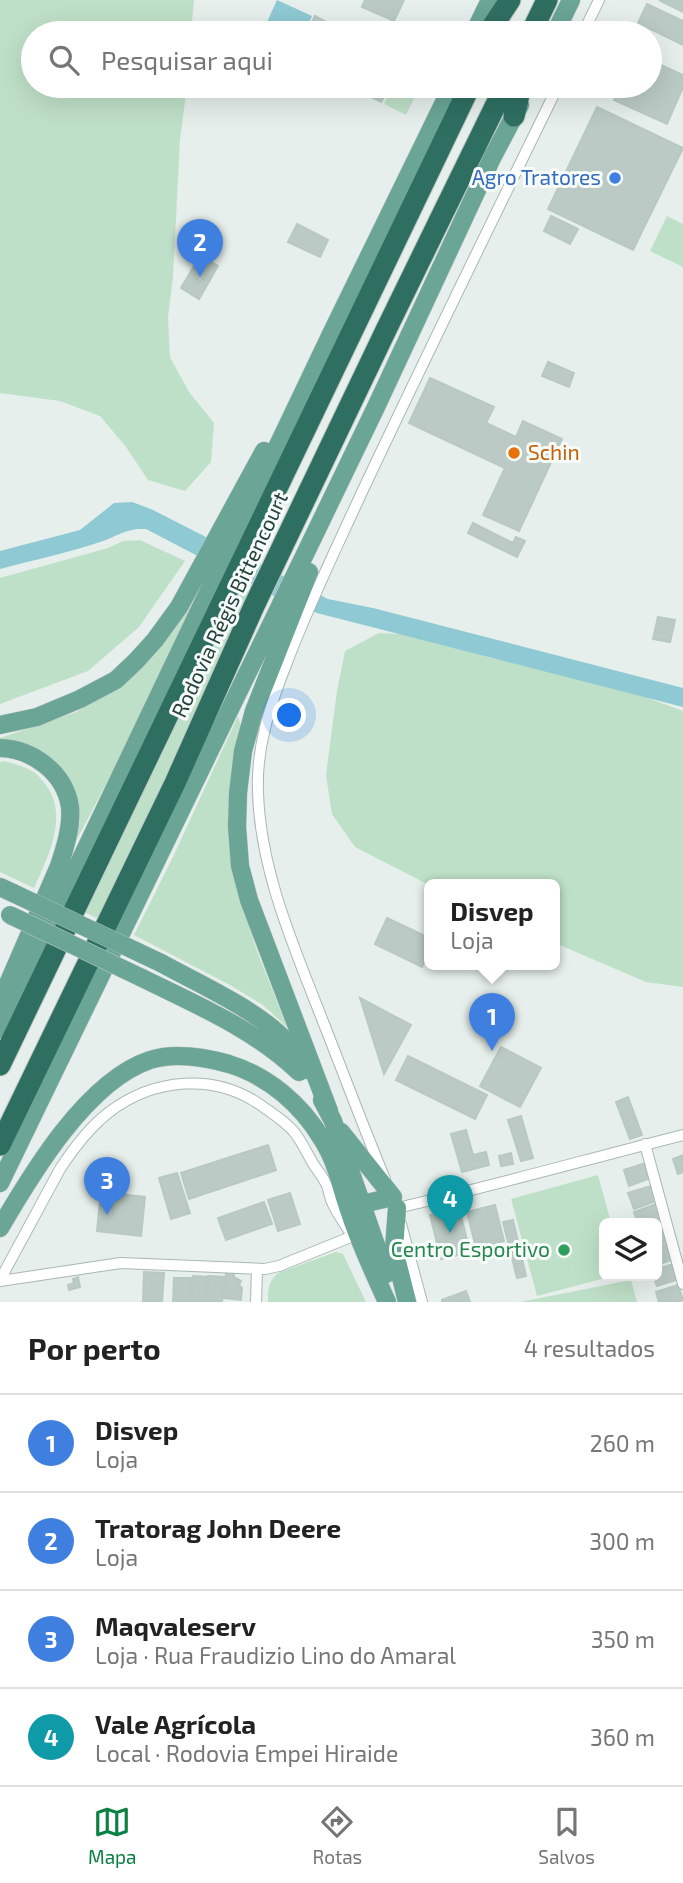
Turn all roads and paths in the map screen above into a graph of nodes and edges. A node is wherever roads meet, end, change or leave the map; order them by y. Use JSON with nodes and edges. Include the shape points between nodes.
{"nodes":[{"id":1,"x":490,"y":0,"type":"edge"},
{"id":2,"x":511,"y":0,"type":"edge"},
{"id":3,"x":547,"y":0,"type":"edge"},
{"id":4,"x":571,"y":0,"type":"edge"},
{"id":5,"x":599,"y":0,"type":"edge"},
{"id":6,"x":480,"y":21,"type":"edge"},
{"id":7,"x":496,"y":21,"type":"edge"},
{"id":8,"x":501,"y":21,"type":"edge"},
{"id":9,"x":537,"y":21,"type":"edge"},
{"id":10,"x":561,"y":21,"type":"edge"},
{"id":11,"x":589,"y":21,"type":"edge"},
{"id":12,"x":446,"y":98,"type":"edge"},
{"id":13,"x":464,"y":98,"type":"edge"},
{"id":14,"x":499,"y":98,"type":"edge"},
{"id":15,"x":518,"y":98,"type":"edge"},
{"id":16,"x":523,"y":98,"type":"edge"},
{"id":17,"x":552,"y":98,"type":"edge"},
{"id":18,"x":514,"y":116,"type":"junction"},
{"id":19,"x":230,"y":547,"type":"junction"},
{"id":20,"x":306,"y":582,"type":"junction"},
{"id":21,"x":218,"y":592,"type":"junction"},
{"id":22,"x":288,"y":622,"type":"junction"},
{"id":23,"x":0,"y":725,"type":"edge"},
{"id":24,"x":0,"y":748,"type":"edge"},
{"id":25,"x":6,"y":890,"type":"edge"},
{"id":26,"x":5,"y":913,"type":"edge"},
{"id":27,"x":0,"y":1002,"type":"edge"},
{"id":28,"x":0,"y":1029,"type":"edge"},
{"id":29,"x":0,"y":1065,"type":"edge"},
{"id":30,"x":311,"y":1084,"type":"junction"},
{"id":31,"x":331,"y":1116,"type":"junction"},
{"id":32,"x":683,"y":1135,"type":"edge"},
{"id":33,"x":323,"y":1140,"type":"junction"},
{"id":34,"x":645,"y":1144,"type":"junction"},
{"id":35,"x":0,"y":1145,"type":"edge"},
{"id":36,"x":318,"y":1173,"type":"junction"},
{"id":37,"x":0,"y":1182,"type":"edge"},
{"id":38,"x":395,"y":1202,"type":"junction"},
{"id":39,"x":356,"y":1208,"type":"junction"},
{"id":40,"x":0,"y":1228,"type":"edge"},
{"id":41,"x":355,"y":1236,"type":"junction"},
{"id":42,"x":257,"y":1270,"type":"junction"},
{"id":43,"x":0,"y":1280,"type":"edge"},
{"id":44,"x":683,"y":1284,"type":"edge"},
{"id":45,"x":256,"y":1302,"type":"edge"},
{"id":46,"x":387,"y":1302,"type":"edge"},
{"id":47,"x":396,"y":1302,"type":"edge"},
{"id":48,"x":407,"y":1302,"type":"edge"},
{"id":49,"x":422,"y":1302,"type":"edge"}],
"edges":[{"from":1,"to":6,"type":"main road"},
{"from":2,"to":7,"type":"highway"},
{"from":2,"to":8,"type":"highway"},
{"from":3,"to":9,"type":"highway"},
{"from":4,"to":10,"type":"main road"},
{"from":5,"to":11,"type":"street"},
{"from":12,"to":19,"type":"main road","via":[[330,336],[246,482]]},
{"from":13,"to":19,"type":"highway","name":"Rodovia Régis Bittencourt"},
{"from":14,"to":35,"type":"highway","name":"Rodovia Régis Bittencourt"},
{"from":15,"to":18,"type":"highway"},
{"from":16,"to":18,"type":"main road"},
{"from":17,"to":20,"type":"street","via":[[424,362]]},
{"from":18,"to":20,"type":"main road","via":[[376,407]]},
{"from":19,"to":21,"type":"highway","name":"Rodovia Régis Bittencourt"},
{"from":19,"to":23,"type":"main road","via":[[195,577],[155,640],[116,680],[37,717]]},
{"from":20,"to":22,"type":"main road"},
{"from":21,"to":28,"type":"main road"},
{"from":21,"to":29,"type":"highway","name":"Rodovia Régis Bittencourt"},
{"from":22,"to":31,"type":"main road","via":[[248,729],[237,793],[238,850],[249,900]]},
{"from":22,"to":37,"type":"main road"},
{"from":22,"to":38,"type":"street","via":[[259,760],[259,813],[271,874],[298,956]]},
{"from":24,"to":27,"type":"main road","via":[[26,753],[50,768],[65,789],[70,808],[59,866]]},
{"from":25,"to":30,"type":"main road","bridge":true,"via":[[161,963],[249,1012],[286,1041]]},
{"from":26,"to":30,"type":"main road","bridge":true,"via":[[242,1028]]},
{"from":30,"to":31,"type":"main road"},
{"from":31,"to":38,"type":"main road"},
{"from":31,"to":39,"type":"main road"},
{"from":32,"to":34,"type":"street"},
{"from":33,"to":36,"type":"street","via":[[324,1164]]},
{"from":33,"to":39,"type":"main road"},
{"from":33,"to":40,"type":"main road","via":[[282,1091],[249,1072],[199,1057],[152,1060],[124,1074],[76,1116],[50,1148]]},
{"from":34,"to":38,"type":"street","via":[[483,1188]]},
{"from":34,"to":44,"type":"street"},
{"from":36,"to":41,"type":"street"},
{"from":36,"to":43,"type":"street","via":[[293,1130],[248,1096],[204,1083],[154,1089],[108,1113],[71,1153]]},
{"from":38,"to":39,"type":"main road"},
{"from":38,"to":48,"type":"main road","via":[[394,1249]]},
{"from":38,"to":49,"type":"street"},
{"from":39,"to":41,"type":"main road"},
{"from":39,"to":47,"type":"main road"},
{"from":41,"to":42,"type":"street"},
{"from":41,"to":46,"type":"main road"},
{"from":42,"to":43,"type":"street","via":[[121,1263]]},
{"from":42,"to":45,"type":"street"}]}
